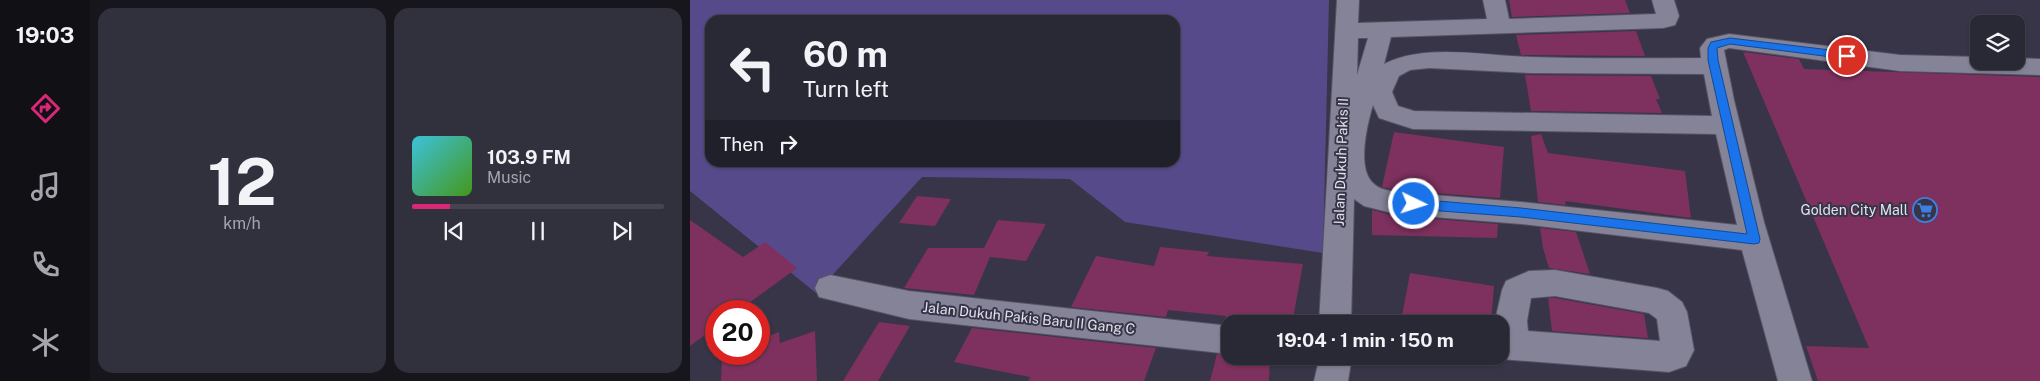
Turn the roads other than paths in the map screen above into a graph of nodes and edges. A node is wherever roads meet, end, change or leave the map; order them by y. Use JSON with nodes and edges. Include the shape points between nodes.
{"nodes":[{"id":1,"x":1348,"y":0,"type":"edge"},
{"id":2,"x":1494,"y":0,"type":"edge"},
{"id":3,"x":1663,"y":0,"type":"edge"},
{"id":4,"x":1499,"y":26,"type":"junction"},
{"id":5,"x":1382,"y":30,"type":"junction"},
{"id":6,"x":1346,"y":31,"type":"junction"},
{"id":7,"x":1714,"y":66,"type":"junction"},
{"id":8,"x":2040,"y":67,"type":"edge"},
{"id":9,"x":1728,"y":125,"type":"junction"},
{"id":10,"x":1754,"y":239,"type":"junction"},
{"id":11,"x":830,"y":288,"type":"dead end"},
{"id":12,"x":1335,"y":315,"type":"edge"},
{"id":13,"x":1221,"y":339,"type":"edge"},
{"id":14,"x":1506,"y":344,"type":"edge"},
{"id":15,"x":1334,"y":365,"type":"edge"},
{"id":16,"x":1331,"y":381,"type":"edge"},
{"id":17,"x":1795,"y":381,"type":"edge"}],
"edges":[{"from":1,"to":6,"type":"street","name":"Jalan Dukuh Pakis II"},
{"from":2,"to":4,"type":"street"},
{"from":3,"to":4,"type":"street","via":[[1668,16],[1663,21]]},
{"from":4,"to":5,"type":"street"},
{"from":5,"to":6,"type":"street"},
{"from":5,"to":10,"type":"street","via":[[1354,127],[1351,166],[1354,179],[1364,192],[1374,198]]},
{"from":6,"to":12,"type":"street","name":"Jalan Dukuh Pakis II"},
{"from":7,"to":8,"type":"street","via":[[1714,44],[1730,41],[1900,63]]},
{"from":7,"to":9,"type":"street"},
{"from":7,"to":9,"type":"street","via":[[1532,65],[1429,60],[1405,62],[1389,71],[1380,92],[1388,112],[1413,120]]},
{"from":9,"to":10,"type":"street"},
{"from":10,"to":17,"type":"street"},
{"from":11,"to":13,"type":"street","name":"Jalan Dukuh Pakis Baru II Gang C","via":[[910,305]]},
{"from":14,"to":14,"type":"street","via":[[1669,358],[1678,350],[1671,312],[1657,301],[1555,283],[1530,284],[1517,290]]},
{"from":15,"to":16,"type":"street"}]}
